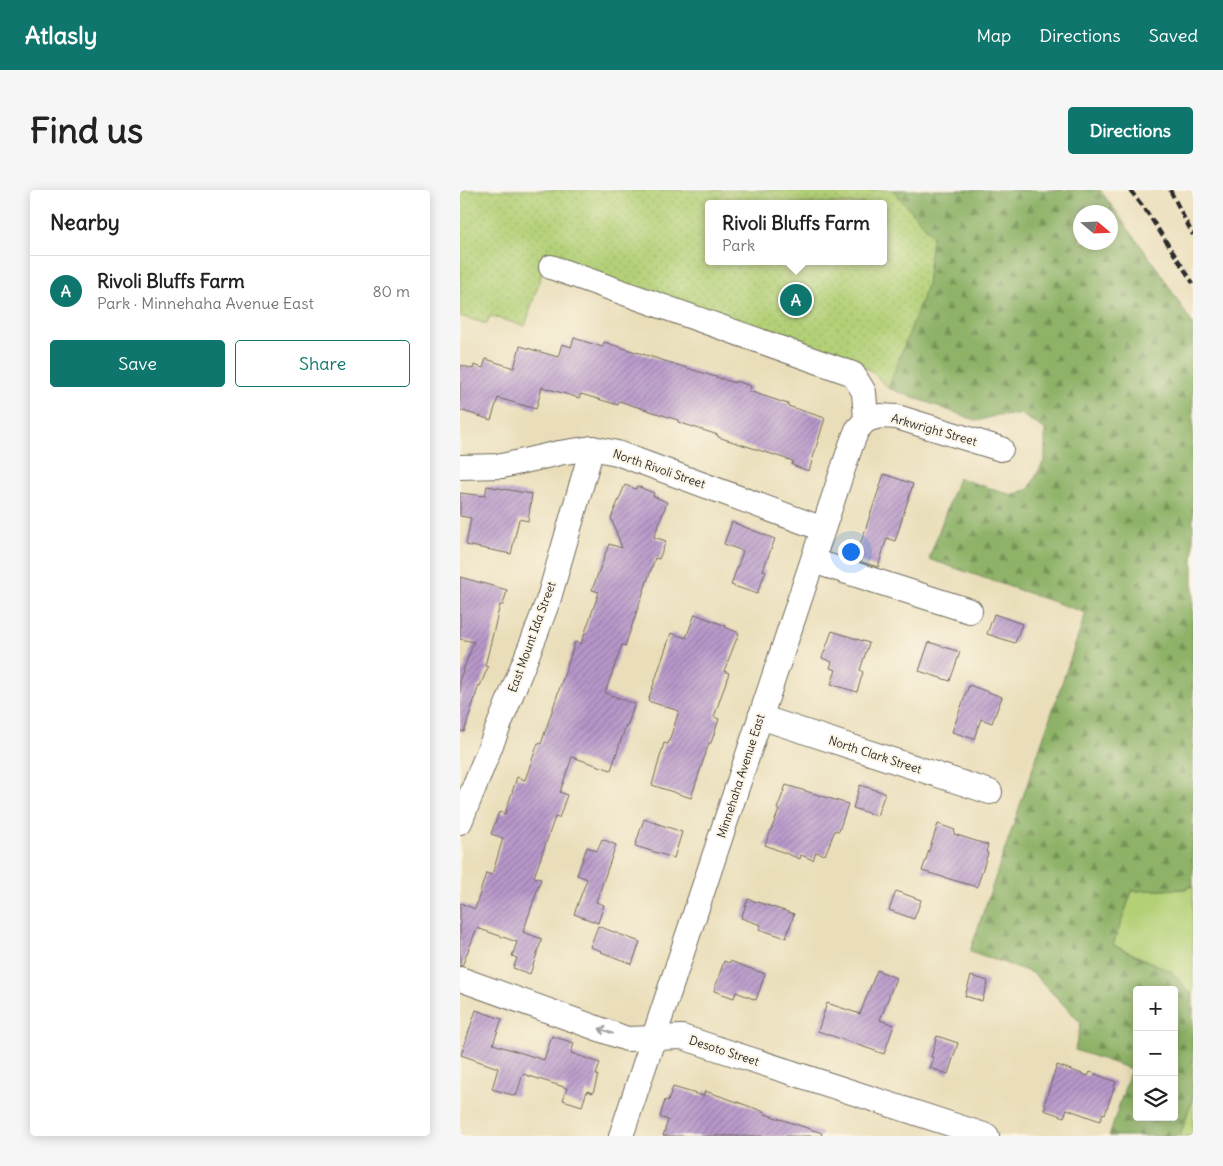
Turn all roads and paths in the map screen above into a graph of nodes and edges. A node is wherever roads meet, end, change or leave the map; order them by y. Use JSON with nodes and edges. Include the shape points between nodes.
{"nodes":[{"id":1,"x":552,"y":267,"type":"dead end"},
{"id":2,"x":866,"y":420,"type":"junction"},
{"id":3,"x":592,"y":448,"type":"junction"},
{"id":4,"x":1001,"y":449,"type":"dead end"},
{"id":5,"x":460,"y":467,"type":"edge"},
{"id":6,"x":823,"y":529,"type":"junction"},
{"id":7,"x":813,"y":560,"type":"junction"},
{"id":8,"x":970,"y":611,"type":"dead end"},
{"id":9,"x":760,"y":717,"type":"junction"},
{"id":10,"x":990,"y":792,"type":"dead end"},
{"id":11,"x":463,"y":808,"type":"edge"},
{"id":12,"x":460,"y":979,"type":"edge"},
{"id":13,"x":653,"y":1038,"type":"junction"},
{"id":14,"x":621,"y":1136,"type":"edge"},
{"id":15,"x":987,"y":1136,"type":"edge"}],
"edges":[{"from":1,"to":2,"type":"street","via":[[853,374],[864,392]]},
{"from":2,"to":4,"type":"street","name":"Arkwright Street","via":[[880,416],[897,417]]},
{"from":2,"to":6,"type":"street","name":"Minnehaha Avenue East","via":[[851,444]]},
{"from":3,"to":5,"type":"street","name":"North Rivoli Street","via":[[502,466]]},
{"from":3,"to":6,"type":"street","name":"North Rivoli Street","via":[[617,453]]},
{"from":3,"to":11,"type":"street","name":"East Mount Ida Street","via":[[549,598]]},
{"from":6,"to":7,"type":"street","name":"Minnehaha Avenue East"},
{"from":7,"to":8,"type":"street"},
{"from":7,"to":9,"type":"street","name":"Minnehaha Avenue East"},
{"from":9,"to":10,"type":"street","name":"North Clark Street"},
{"from":9,"to":13,"type":"street","name":"Minnehaha Avenue East"},
{"from":13,"to":12,"type":"street","name":"Desoto Street","one_way":true,"via":[[627,1039]]},
{"from":13,"to":14,"type":"street","name":"Minnehaha Avenue East"},
{"from":13,"to":15,"type":"street","name":"Desoto Street","via":[[682,1037]]}]}
